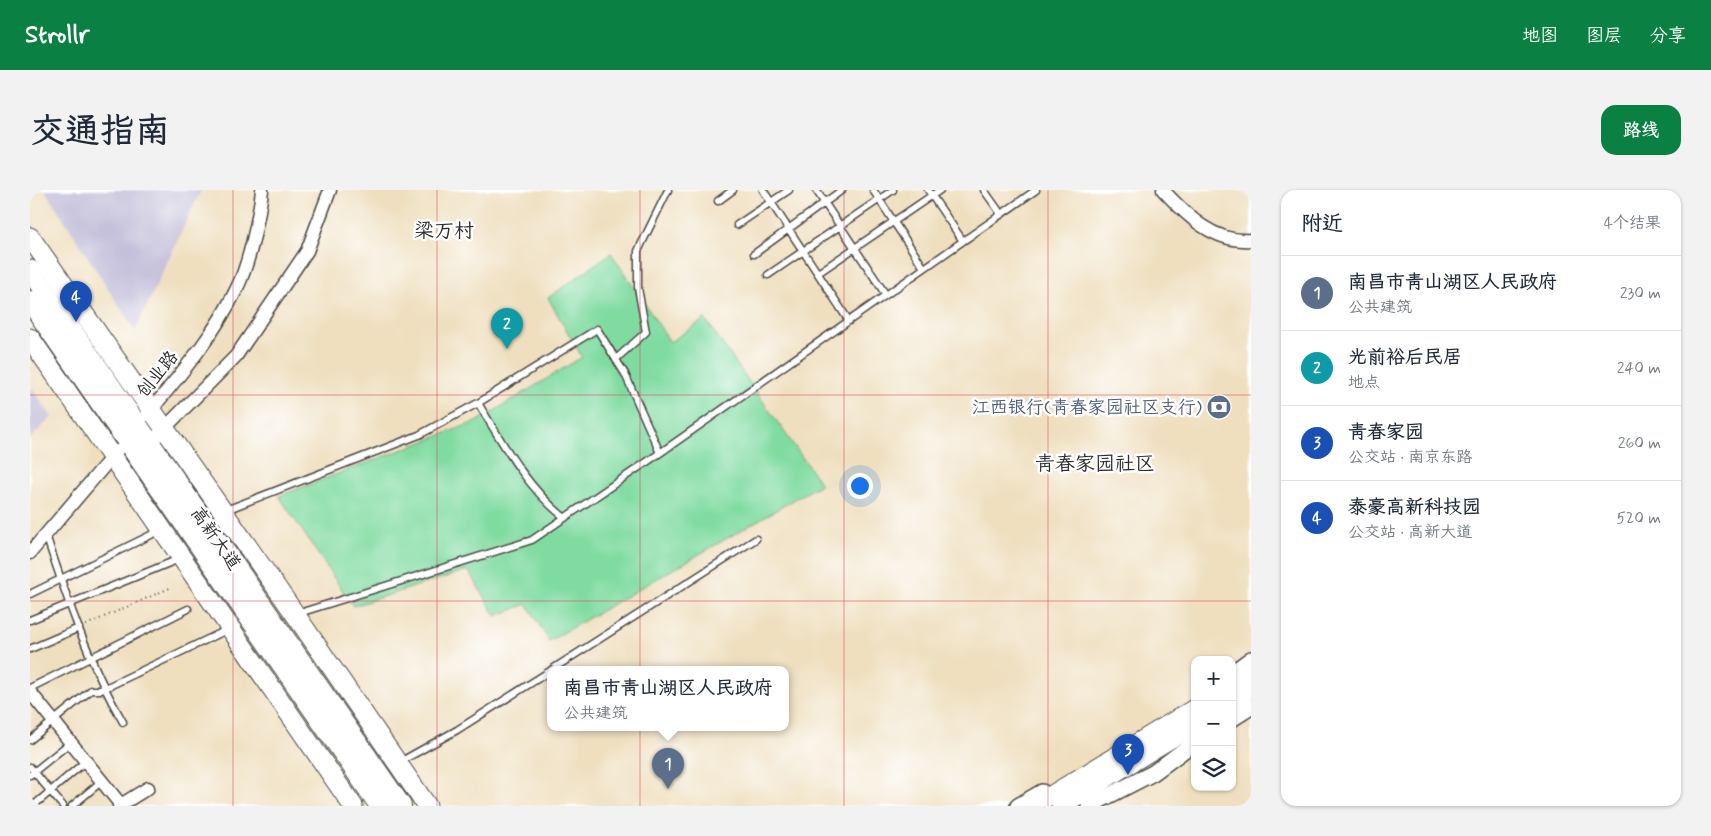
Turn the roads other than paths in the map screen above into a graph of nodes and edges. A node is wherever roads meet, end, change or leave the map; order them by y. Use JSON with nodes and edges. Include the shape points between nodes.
{"nodes":[{"id":1,"x":262,"y":190,"type":"edge"},
{"id":2,"x":330,"y":190,"type":"edge"},
{"id":3,"x":668,"y":190,"type":"edge"},
{"id":4,"x":733,"y":190,"type":"edge"},
{"id":5,"x":763,"y":190,"type":"edge"},
{"id":6,"x":789,"y":190,"type":"edge"},
{"id":7,"x":816,"y":190,"type":"edge"},
{"id":8,"x":842,"y":190,"type":"edge"},
{"id":9,"x":873,"y":190,"type":"edge"},
{"id":10,"x":893,"y":190,"type":"edge"},
{"id":11,"x":940,"y":190,"type":"edge"},
{"id":12,"x":984,"y":190,"type":"edge"},
{"id":13,"x":1036,"y":190,"type":"edge"},
{"id":14,"x":1163,"y":190,"type":"edge"},
{"id":15,"x":930,"y":193,"type":"edge"},
{"id":16,"x":879,"y":200,"type":"junction"},
{"id":17,"x":718,"y":201,"type":"dead end"},
{"id":18,"x":771,"y":202,"type":"junction"},
{"id":19,"x":824,"y":202,"type":"junction"},
{"id":20,"x":1001,"y":214,"type":"junction"},
{"id":21,"x":893,"y":222,"type":"junction"},
{"id":22,"x":737,"y":225,"type":"dead end"},
{"id":23,"x":840,"y":226,"type":"junction"},
{"id":24,"x":788,"y":228,"type":"junction"},
{"id":25,"x":30,"y":237,"type":"edge"},
{"id":26,"x":1251,"y":240,"type":"edge"},
{"id":27,"x":963,"y":241,"type":"junction"},
{"id":28,"x":855,"y":248,"type":"junction"},
{"id":29,"x":804,"y":251,"type":"junction"},
{"id":30,"x":754,"y":254,"type":"dead end"},
{"id":31,"x":924,"y":268,"type":"junction"},
{"id":32,"x":30,"y":270,"type":"edge"},
{"id":33,"x":818,"y":273,"type":"junction"},
{"id":34,"x":768,"y":275,"type":"dead end"},
{"id":35,"x":886,"y":295,"type":"junction"},
{"id":36,"x":30,"y":301,"type":"edge"},
{"id":37,"x":849,"y":321,"type":"junction"},
{"id":38,"x":30,"y":338,"type":"edge"},
{"id":39,"x":616,"y":359,"type":"junction"},
{"id":40,"x":478,"y":403,"type":"junction"},
{"id":41,"x":151,"y":410,"type":"junction"},
{"id":42,"x":132,"y":433,"type":"junction"},
{"id":43,"x":157,"y":436,"type":"junction"},
{"id":44,"x":660,"y":453,"type":"junction"},
{"id":45,"x":112,"y":458,"type":"junction"},
{"id":46,"x":222,"y":512,"type":"junction"},
{"id":47,"x":565,"y":518,"type":"junction"},
{"id":48,"x":162,"y":530,"type":"junction"},
{"id":49,"x":46,"y":535,"type":"junction"},
{"id":50,"x":756,"y":539,"type":"dead end"},
{"id":51,"x":30,"y":553,"type":"edge"},
{"id":52,"x":182,"y":559,"type":"junction"},
{"id":53,"x":61,"y":578,"type":"junction"},
{"id":54,"x":30,"y":594,"type":"edge"},
{"id":55,"x":70,"y":603,"type":"junction"},
{"id":56,"x":188,"y":609,"type":"dead end"},
{"id":57,"x":295,"y":614,"type":"junction"},
{"id":58,"x":30,"y":620,"type":"edge"},
{"id":59,"x":79,"y":628,"type":"junction"},
{"id":60,"x":230,"y":628,"type":"junction"},
{"id":61,"x":30,"y":649,"type":"edge"},
{"id":62,"x":91,"y":656,"type":"junction"},
{"id":63,"x":1251,"y":659,"type":"edge"},
{"id":64,"x":559,"y":666,"type":"edge"},
{"id":65,"x":1236,"y":669,"type":"edge"},
{"id":66,"x":547,"y":674,"type":"edge"},
{"id":67,"x":1251,"y":674,"type":"edge"},
{"id":68,"x":1236,"y":680,"type":"edge"},
{"id":69,"x":1236,"y":683,"type":"edge"},
{"id":70,"x":30,"y":688,"type":"edge"},
{"id":71,"x":104,"y":689,"type":"junction"},
{"id":72,"x":1251,"y":689,"type":"edge"},
{"id":73,"x":1236,"y":698,"type":"edge"},
{"id":74,"x":32,"y":699,"type":"edge"},
{"id":75,"x":1192,"y":701,"type":"edge"},
{"id":76,"x":1251,"y":707,"type":"edge"},
{"id":77,"x":1191,"y":711,"type":"edge"},
{"id":78,"x":1236,"y":716,"type":"edge"},
{"id":79,"x":54,"y":721,"type":"junction"},
{"id":80,"x":123,"y":722,"type":"dead end"},
{"id":81,"x":1191,"y":726,"type":"edge"},
{"id":82,"x":30,"y":740,"type":"edge"},
{"id":83,"x":71,"y":742,"type":"junction"},
{"id":84,"x":1191,"y":745,"type":"edge"},
{"id":85,"x":86,"y":761,"type":"junction"},
{"id":86,"x":397,"y":763,"type":"junction"},
{"id":87,"x":31,"y":771,"type":"edge"},
{"id":88,"x":102,"y":781,"type":"junction"},
{"id":89,"x":148,"y":788,"type":"dead end"},
{"id":90,"x":51,"y":791,"type":"junction"},
{"id":91,"x":1048,"y":804,"type":"edge"},
{"id":92,"x":120,"y":805,"type":"edge"},
{"id":93,"x":33,"y":806,"type":"edge"},
{"id":94,"x":63,"y":806,"type":"edge"},
{"id":95,"x":72,"y":806,"type":"edge"},
{"id":96,"x":353,"y":806,"type":"edge"},
{"id":97,"x":380,"y":806,"type":"edge"},
{"id":98,"x":401,"y":806,"type":"edge"},
{"id":99,"x":427,"y":806,"type":"edge"},
{"id":100,"x":1018,"y":806,"type":"edge"},
{"id":101,"x":1088,"y":806,"type":"edge"}],
"edges":[{"from":1,"to":41,"type":"street","name":"创业路","via":[[259,218],[237,289],[198,351]]},
{"from":2,"to":43,"type":"street","via":[[308,251],[236,356]]},
{"from":3,"to":39,"type":"lane","via":[[638,252],[638,288],[646,332]]},
{"from":4,"to":17,"type":"lane"},
{"from":5,"to":18,"type":"lane"},
{"from":6,"to":18,"type":"lane"},
{"from":7,"to":19,"type":"lane"},
{"from":8,"to":19,"type":"lane"},
{"from":9,"to":16,"type":"lane"},
{"from":10,"to":16,"type":"lane"},
{"from":11,"to":15,"type":"lane"},
{"from":12,"to":20,"type":"lane"},
{"from":13,"to":20,"type":"lane"},
{"from":14,"to":26,"type":"street","via":[[1190,219],[1233,242]]},
{"from":15,"to":21,"type":"lane"},
{"from":15,"to":27,"type":"lane"},
{"from":16,"to":21,"type":"lane"},
{"from":16,"to":23,"type":"lane"},
{"from":18,"to":22,"type":"lane"},
{"from":18,"to":24,"type":"lane"},
{"from":19,"to":23,"type":"lane"},
{"from":19,"to":24,"type":"lane"},
{"from":20,"to":27,"type":"lane"},
{"from":21,"to":28,"type":"lane"},
{"from":21,"to":31,"type":"lane"},
{"from":23,"to":28,"type":"lane"},
{"from":23,"to":29,"type":"lane"},
{"from":24,"to":29,"type":"lane"},
{"from":24,"to":30,"type":"lane"},
{"from":25,"to":41,"type":"main road"},
{"from":27,"to":31,"type":"lane"},
{"from":28,"to":33,"type":"lane"},
{"from":28,"to":35,"type":"lane"},
{"from":29,"to":33,"type":"lane"},
{"from":29,"to":34,"type":"lane"},
{"from":31,"to":35,"type":"lane"},
{"from":32,"to":42,"type":"highway","name":"高新大道"},
{"from":33,"to":37,"type":"lane"},
{"from":35,"to":37,"type":"lane"},
{"from":36,"to":42,"type":"highway","name":"高新大道"},
{"from":37,"to":44,"type":"lane"},
{"from":38,"to":45,"type":"main road"},
{"from":39,"to":40,"type":"lane","via":[[597,329]]},
{"from":39,"to":44,"type":"lane"},
{"from":40,"to":46,"type":"lane","via":[[419,435]]},
{"from":40,"to":47,"type":"lane","via":[[539,495]]},
{"from":41,"to":42,"type":"street","name":"创业路"},
{"from":41,"to":43,"type":"main road"},
{"from":42,"to":43,"type":"highway","name":"高新大道"},
{"from":42,"to":45,"type":"street","name":"创业路"},
{"from":42,"to":97,"type":"highway","name":"高新大道"},
{"from":43,"to":46,"type":"main road"},
{"from":43,"to":98,"type":"highway","name":"高新大道"},
{"from":44,"to":47,"type":"lane"},
{"from":45,"to":48,"type":"main road"},
{"from":45,"to":49,"type":"street","name":"创业路"},
{"from":46,"to":57,"type":"main road"},
{"from":47,"to":57,"type":"lane","via":[[532,540]]},
{"from":48,"to":52,"type":"main road"},
{"from":48,"to":53,"type":"lane"},
{"from":49,"to":51,"type":"street","name":"创业路"},
{"from":49,"to":53,"type":"lane"},
{"from":50,"to":64,"type":"lane"},
{"from":52,"to":55,"type":"lane"},
{"from":52,"to":60,"type":"main road"},
{"from":53,"to":54,"type":"lane"},
{"from":53,"to":55,"type":"lane"},
{"from":55,"to":58,"type":"lane"},
{"from":55,"to":59,"type":"lane"},
{"from":56,"to":62,"type":"lane"},
{"from":57,"to":86,"type":"main road"},
{"from":59,"to":61,"type":"lane"},
{"from":59,"to":62,"type":"lane"},
{"from":60,"to":71,"type":"lane"},
{"from":60,"to":96,"type":"main road"},
{"from":62,"to":70,"type":"lane"},
{"from":62,"to":71,"type":"lane"},
{"from":63,"to":65,"type":"street"},
{"from":66,"to":86,"type":"lane"},
{"from":67,"to":68,"type":"street"},
{"from":67,"to":69,"type":"main road"},
{"from":71,"to":79,"type":"lane","via":[[92,690]]},
{"from":71,"to":80,"type":"lane"},
{"from":72,"to":73,"type":"main road"},
{"from":74,"to":79,"type":"street"},
{"from":75,"to":100,"type":"street"},
{"from":76,"to":78,"type":"street"},
{"from":77,"to":91,"type":"main road"},
{"from":79,"to":82,"type":"lane"},
{"from":79,"to":83,"type":"street"},
{"from":81,"to":91,"type":"main road"},
{"from":83,"to":85,"type":"street"},
{"from":83,"to":87,"type":"lane"},
{"from":84,"to":101,"type":"street","via":[[1153,773]]},
{"from":85,"to":88,"type":"street"},
{"from":85,"to":90,"type":"lane"},
{"from":86,"to":99,"type":"main road"},
{"from":87,"to":90,"type":"lane"},
{"from":88,"to":92,"type":"street"},
{"from":88,"to":95,"type":"lane"},
{"from":89,"to":92,"type":"street"},
{"from":90,"to":93,"type":"lane"},
{"from":90,"to":94,"type":"lane"}]}
